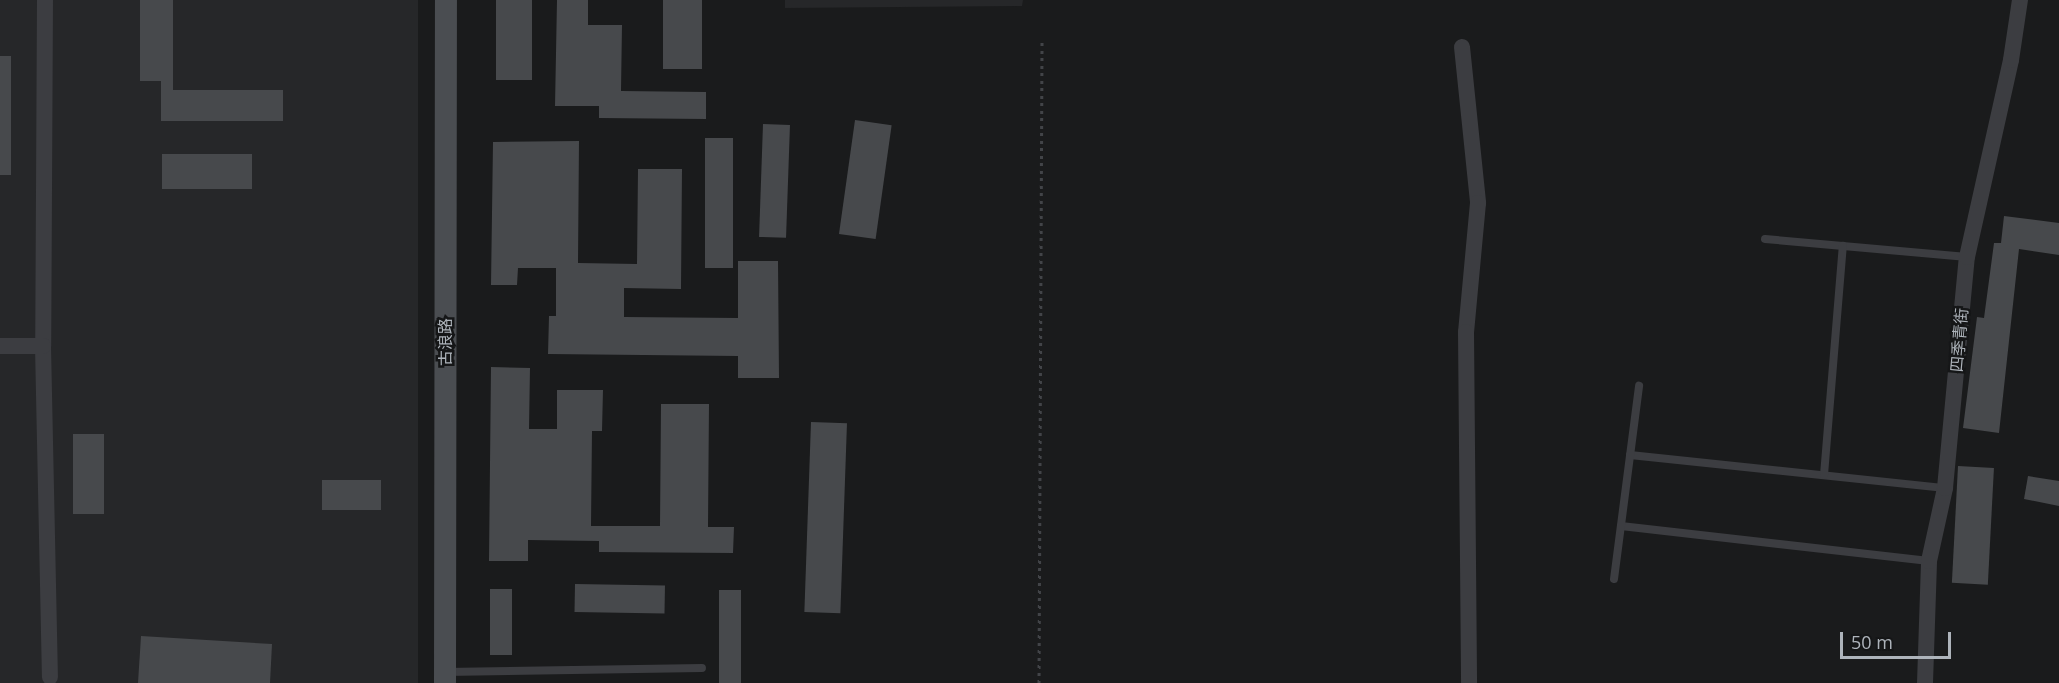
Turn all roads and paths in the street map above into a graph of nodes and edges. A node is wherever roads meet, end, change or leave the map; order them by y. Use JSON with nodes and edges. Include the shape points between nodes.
{"nodes":[{"id":1,"x":45,"y":0,"type":"edge"},
{"id":2,"x":446,"y":0,"type":"edge"},
{"id":3,"x":2020,"y":0,"type":"edge"},
{"id":4,"x":1042,"y":40,"type":"dead end"},
{"id":5,"x":1462,"y":47,"type":"dead end"},
{"id":6,"x":1765,"y":239,"type":"dead end"},
{"id":7,"x":1843,"y":246,"type":"junction"},
{"id":8,"x":1967,"y":257,"type":"junction"},
{"id":9,"x":0,"y":346,"type":"edge"},
{"id":10,"x":43,"y":346,"type":"junction"},
{"id":11,"x":1640,"y":386,"type":"dead end"},
{"id":12,"x":1630,"y":455,"type":"junction"},
{"id":13,"x":1824,"y":475,"type":"junction"},
{"id":14,"x":1945,"y":488,"type":"junction"},
{"id":15,"x":1621,"y":526,"type":"junction"},
{"id":16,"x":1929,"y":561,"type":"junction"},
{"id":17,"x":1614,"y":579,"type":"dead end"},
{"id":18,"x":702,"y":668,"type":"dead end"},
{"id":19,"x":50,"y":677,"type":"dead end"},
{"id":20,"x":445,"y":678,"type":"edge"},
{"id":21,"x":1039,"y":683,"type":"edge"},
{"id":22,"x":1469,"y":683,"type":"edge"},
{"id":23,"x":1925,"y":683,"type":"edge"}],
"edges":[{"from":1,"to":10,"type":"street"},
{"from":2,"to":20,"type":"main road","name":"古浪路"},
{"from":3,"to":8,"type":"street","name":"四季青街","via":[[2011,60]]},
{"from":4,"to":21,"type":"path"},
{"from":5,"to":22,"type":"street","via":[[1478,203],[1466,332]]},
{"from":6,"to":7,"type":"lane"},
{"from":7,"to":8,"type":"lane"},
{"from":7,"to":13,"type":"lane"},
{"from":8,"to":14,"type":"street","name":"四季青街"},
{"from":9,"to":10,"type":"street"},
{"from":10,"to":19,"type":"street"},
{"from":11,"to":12,"type":"lane"},
{"from":12,"to":13,"type":"lane"},
{"from":12,"to":15,"type":"lane"},
{"from":13,"to":14,"type":"lane"},
{"from":14,"to":16,"type":"street","name":"四季青街"},
{"from":15,"to":16,"type":"lane"},
{"from":15,"to":17,"type":"lane"},
{"from":16,"to":23,"type":"street","name":"四季青街"},
{"from":18,"to":20,"type":"lane"}]}
